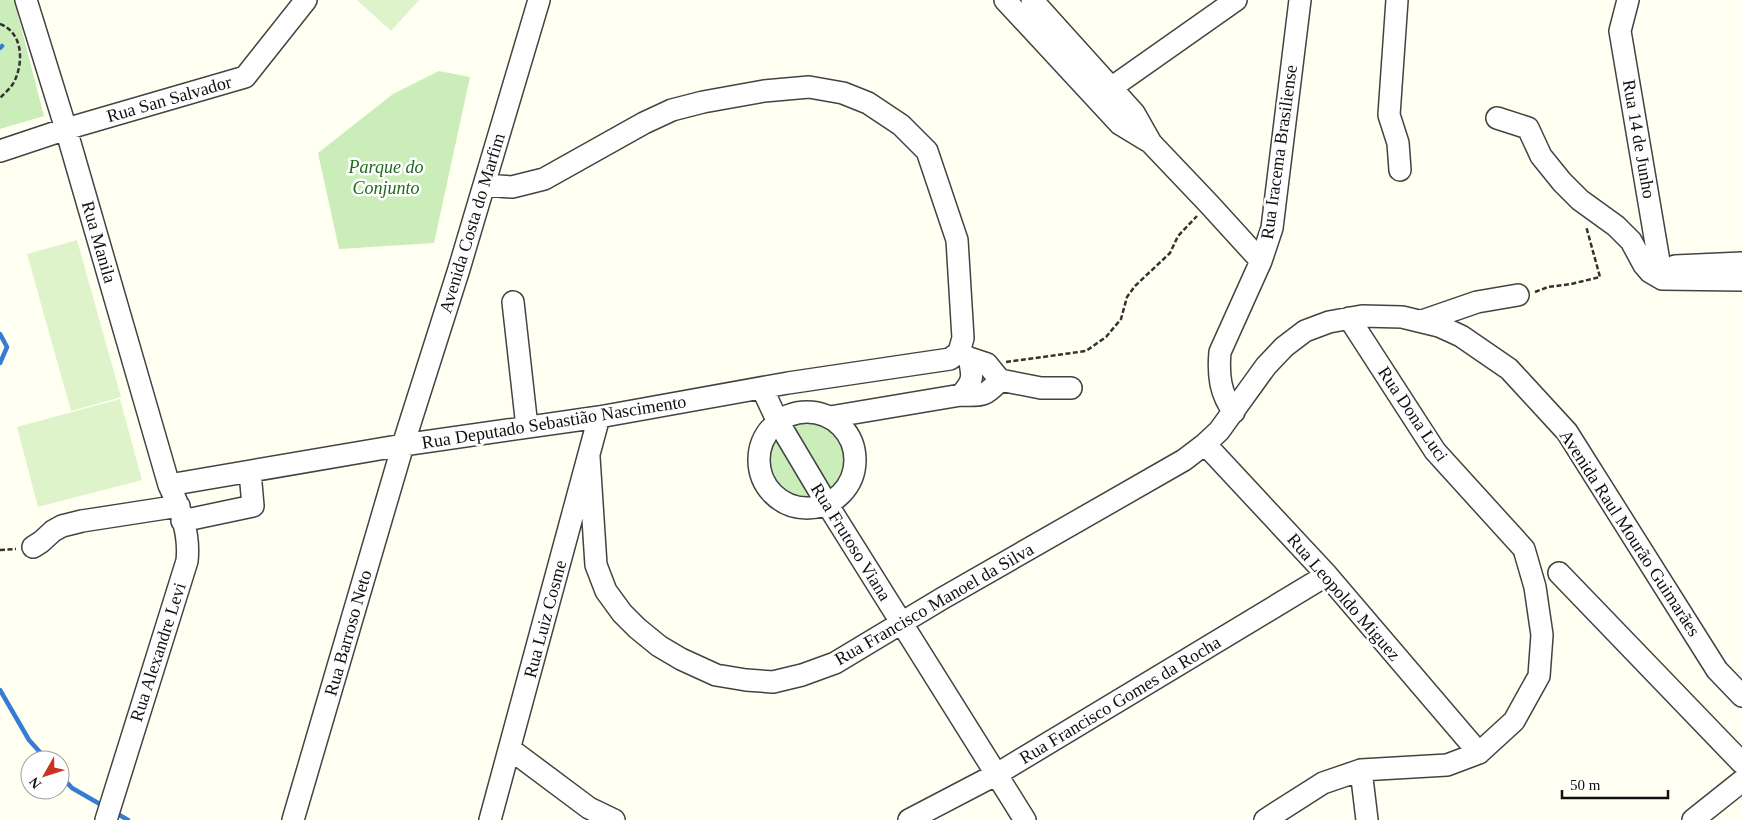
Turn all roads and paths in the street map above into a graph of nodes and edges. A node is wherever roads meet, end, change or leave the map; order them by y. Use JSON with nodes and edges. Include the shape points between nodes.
{"nodes":[{"id":1,"x":26,"y":0,"type":"edge"},
{"id":2,"x":306,"y":0,"type":"edge"},
{"id":3,"x":539,"y":0,"type":"edge"},
{"id":4,"x":1005,"y":0,"type":"edge"},
{"id":5,"x":1032,"y":0,"type":"edge"},
{"id":6,"x":1236,"y":0,"type":"edge"},
{"id":7,"x":1300,"y":0,"type":"edge"},
{"id":8,"x":1397,"y":0,"type":"edge"},
{"id":9,"x":1628,"y":0,"type":"edge"},
{"id":10,"x":0,"y":24,"type":"edge"},
{"id":11,"x":1104,"y":93,"type":"junction"},
{"id":12,"x":0,"y":98,"type":"edge"},
{"id":13,"x":1497,"y":118,"type":"dead end"},
{"id":14,"x":66,"y":129,"type":"junction"},
{"id":15,"x":0,"y":151,"type":"edge"},
{"id":16,"x":1400,"y":170,"type":"dead end"},
{"id":17,"x":484,"y":185,"type":"junction"},
{"id":18,"x":1580,"y":200,"type":"junction"},
{"id":19,"x":1209,"y":204,"type":"junction"},
{"id":20,"x":1261,"y":261,"type":"junction"},
{"id":21,"x":1661,"y":273,"type":"junction"},
{"id":22,"x":1741,"y":276,"type":"edge"},
{"id":23,"x":1518,"y":296,"type":"joint"},
{"id":24,"x":513,"y":302,"type":"dead end"},
{"id":25,"x":1349,"y":318,"type":"junction"},
{"id":26,"x":1422,"y":321,"type":"junction"},
{"id":27,"x":979,"y":364,"type":"junction"},
{"id":28,"x":762,"y":388,"type":"junction"},
{"id":29,"x":1072,"y":388,"type":"dead end"},
{"id":30,"x":961,"y":395,"type":"junction"},
{"id":31,"x":1234,"y":412,"type":"junction"},
{"id":32,"x":599,"y":417,"type":"junction"},
{"id":33,"x":830,"y":417,"type":"junction"},
{"id":34,"x":778,"y":420,"type":"junction"},
{"id":35,"x":527,"y":427,"type":"junction"},
{"id":36,"x":1205,"y":444,"type":"junction"},
{"id":37,"x":403,"y":445,"type":"junction"},
{"id":38,"x":589,"y":457,"type":"junction"},
{"id":39,"x":250,"y":472,"type":"junction"},
{"id":40,"x":169,"y":485,"type":"junction"},
{"id":41,"x":827,"y":504,"type":"junction"},
{"id":42,"x":181,"y":513,"type":"junction"},
{"id":43,"x":33,"y":547,"type":"dead end"},
{"id":44,"x":1559,"y":573,"type":"dead end"},
{"id":45,"x":1327,"y":575,"type":"junction"},
{"id":46,"x":901,"y":623,"type":"junction"},
{"id":47,"x":1742,"y":696,"type":"edge"},
{"id":48,"x":510,"y":748,"type":"junction"},
{"id":49,"x":1479,"y":753,"type":"junction"},
{"id":50,"x":1742,"y":763,"type":"edge"},
{"id":51,"x":1361,"y":770,"type":"junction"},
{"id":52,"x":997,"y":774,"type":"junction"},
{"id":53,"x":1742,"y":781,"type":"edge"},
{"id":54,"x":106,"y":820,"type":"edge"},
{"id":55,"x":293,"y":820,"type":"edge"},
{"id":56,"x":490,"y":820,"type":"edge"},
{"id":57,"x":614,"y":820,"type":"edge"},
{"id":58,"x":909,"y":820,"type":"edge"},
{"id":59,"x":1025,"y":820,"type":"edge"},
{"id":60,"x":1265,"y":820,"type":"edge"},
{"id":61,"x":1367,"y":820,"type":"edge"},
{"id":62,"x":1693,"y":820,"type":"edge"}],
"edges":[{"from":1,"to":14,"type":"street","name":"Rua Manila"},
{"from":2,"to":14,"type":"street","name":"Rua San Salvador","via":[[245,78]]},
{"from":3,"to":17,"type":"street","name":"Avenida Costa do Marfim"},
{"from":4,"to":11,"type":"street"},
{"from":5,"to":11,"type":"street"},
{"from":6,"to":11,"type":"street"},
{"from":7,"to":20,"type":"street","name":"Rua Iracema Brasiliense","via":[[1272,228]]},
{"from":8,"to":16,"type":"street","via":[[1389,115],[1398,143]]},
{"from":9,"to":21,"type":"street","name":"Rua 14 de Junho","via":[[1620,32]]},
{"from":10,"to":12,"type":"path","via":[[14,34],[20,56],[14,82]]},
{"from":11,"to":19,"type":"street","via":[[1134,113],[1151,143]]},
{"from":13,"to":18,"type":"street","via":[[1528,128],[1541,156]]},
{"from":14,"to":15,"type":"street","name":"Rua San Salvador"},
{"from":14,"to":40,"type":"street","name":"Rua Manila"},
{"from":17,"to":27,"type":"street","via":[[512,187],[544,179],[651,120],[672,110],[703,102],[809,87],[843,93],[868,103],[900,125],[927,151],[957,240],[963,338]]},
{"from":17,"to":37,"type":"street","name":"Avenida Costa do Marfim"},
{"from":18,"to":21,"type":"street","via":[[1631,241],[1650,272]]},
{"from":18,"to":23,"type":"path","via":[[1600,277]]},
{"from":19,"to":20,"type":"street"},
{"from":19,"to":27,"type":"path","via":[[1178,236],[1170,252],[1135,286],[1127,298],[1121,320],[1086,352]]},
{"from":20,"to":31,"type":"street","name":"Rua Iracema Brasiliense","via":[[1220,352],[1221,387]]},
{"from":21,"to":22,"type":"street"},
{"from":23,"to":26,"type":"street","via":[[1477,302]]},
{"from":24,"to":35,"type":"street"},
{"from":25,"to":26,"type":"street","name":"Avenida Raul Mourão Guimarães","via":[[1402,316]]},
{"from":25,"to":31,"type":"street","name":"Rua Francisco Manoel da Silva","via":[[1305,330],[1284,346]]},
{"from":25,"to":49,"type":"street","name":"Rua Dona Luci","via":[[1435,451],[1524,549],[1535,587],[1542,635],[1539,676],[1514,721]]},
{"from":26,"to":47,"type":"street","name":"Avenida Raul Mourão Guimarães","via":[[1461,336],[1509,369],[1567,432],[1717,670]]},
{"from":27,"to":28,"type":"street","name":"Rua Deputado Sebastião Nascimento","via":[[939,360]]},
{"from":27,"to":29,"type":"street","via":[[1041,388]]},
{"from":27,"to":30,"type":"street"},
{"from":27,"to":30,"type":"street","via":[[990,391],[980,396]]},
{"from":28,"to":32,"type":"street","name":"Rua Deputado Sebastião Nascimento"},
{"from":28,"to":34,"type":"street","name":"Rua Frutoso Viana"},
{"from":30,"to":33,"type":"street"},
{"from":31,"to":36,"type":"street","name":"Rua Francisco Manoel da Silva"},
{"from":32,"to":35,"type":"street","name":"Rua Deputado Sebastião Nascimento"},
{"from":32,"to":38,"type":"street","name":"Rua Luiz Cosme"},
{"from":33,"to":34,"type":"street","via":[[812,412],[794,413]]},
{"from":33,"to":41,"type":"street","via":[[847,432],[855,452],[854,475],[842,494]]},
{"from":34,"to":41,"type":"street","name":"Rua Frutoso Viana"},
{"from":34,"to":41,"type":"street","via":[[761,443],[760,465],[766,485],[782,500],[802,508]]},
{"from":35,"to":37,"type":"street","name":"Rua Deputado Sebastião Nascimento"},
{"from":36,"to":45,"type":"street","name":"Rua Leopoldo Miguez"},
{"from":36,"to":46,"type":"street","name":"Rua Francisco Manoel da Silva","via":[[1184,460]]},
{"from":37,"to":39,"type":"street","name":"Rua Deputado Sebastião Nascimento"},
{"from":37,"to":55,"type":"street","name":"Rua Barroso Neto"},
{"from":38,"to":46,"type":"street","name":"Rua Francisco Manoel da Silva","via":[[596,566],[606,591],[637,628],[681,659],[716,675],[773,682],[834,663]]},
{"from":38,"to":48,"type":"street","name":"Rua Luiz Cosme"},
{"from":39,"to":40,"type":"street","name":"Rua Deputado Sebastião Nascimento"},
{"from":39,"to":42,"type":"street","via":[[253,506]]},
{"from":40,"to":42,"type":"street","name":"Rua Alexandre Levi"},
{"from":41,"to":46,"type":"street","name":"Rua Frutoso Viana"},
{"from":42,"to":43,"type":"street","via":[[82,521],[62,526]]},
{"from":42,"to":54,"type":"street","name":"Rua Alexandre Levi","via":[[187,534],[187,562]]},
{"from":44,"to":50,"type":"street"},
{"from":45,"to":49,"type":"street","name":"Rua Leopoldo Miguez"},
{"from":45,"to":52,"type":"street","name":"Rua Francisco Gomes da Rocha"},
{"from":46,"to":52,"type":"street","name":"Rua Frutoso Viana"},
{"from":48,"to":56,"type":"street","name":"Rua Luiz Cosme"},
{"from":48,"to":57,"type":"street","via":[[590,808]]},
{"from":49,"to":51,"type":"street","via":[[1447,765]]},
{"from":51,"to":60,"type":"street","via":[[1323,783]]},
{"from":51,"to":61,"type":"street"},
{"from":52,"to":58,"type":"street","name":"Rua Francisco Gomes da Rocha"},
{"from":52,"to":59,"type":"street","name":"Rua Frutoso Viana"},
{"from":53,"to":62,"type":"street"}]}
